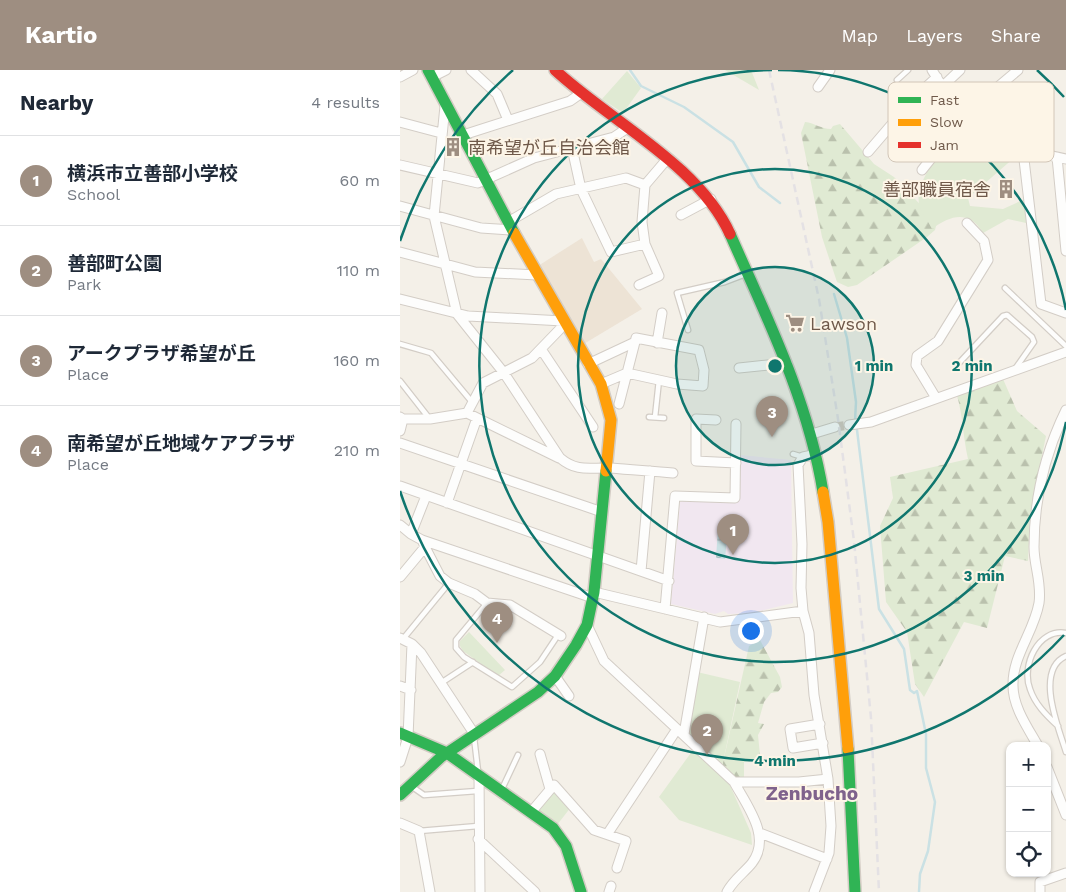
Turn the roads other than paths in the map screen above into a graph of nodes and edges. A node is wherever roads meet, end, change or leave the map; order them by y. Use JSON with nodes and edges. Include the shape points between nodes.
{"nodes":[{"id":1,"x":413,"y":70,"type":"edge"},
{"id":2,"x":446,"y":70,"type":"edge"},
{"id":3,"x":471,"y":70,"type":"edge"},
{"id":4,"x":555,"y":70,"type":"edge"},
{"id":5,"x":830,"y":70,"type":"edge"},
{"id":6,"x":908,"y":70,"type":"edge"},
{"id":7,"x":960,"y":70,"type":"edge"},
{"id":8,"x":1018,"y":70,"type":"edge"},
{"id":9,"x":430,"y":74,"type":"edge"},
{"id":10,"x":400,"y":77,"type":"edge"},
{"id":11,"x":897,"y":80,"type":"dead end"},
{"id":12,"x":947,"y":82,"type":"edge"},
{"id":13,"x":1004,"y":82,"type":"edge"},
{"id":14,"x":818,"y":88,"type":"dead end"},
{"id":15,"x":580,"y":94,"type":"junction"},
{"id":16,"x":446,"y":106,"type":"junction"},
{"id":17,"x":508,"y":120,"type":"junction"},
{"id":18,"x":400,"y":122,"type":"edge"},
{"id":19,"x":626,"y":129,"type":"junction"},
{"id":20,"x":888,"y":129,"type":"edge"},
{"id":21,"x":441,"y":133,"type":"junction"},
{"id":22,"x":460,"y":136,"type":"junction"},
{"id":23,"x":572,"y":148,"type":"junction"},
{"id":24,"x":868,"y":152,"type":"dead end"},
{"id":25,"x":668,"y":158,"type":"junction"},
{"id":26,"x":1062,"y":158,"type":"edge"},
{"id":27,"x":928,"y":162,"type":"edge"},
{"id":28,"x":1024,"y":162,"type":"edge"},
{"id":29,"x":400,"y":165,"type":"edge"},
{"id":30,"x":922,"y":170,"type":"dead end"},
{"id":31,"x":438,"y":175,"type":"junction"},
{"id":32,"x":484,"y":180,"type":"junction"},
{"id":33,"x":645,"y":185,"type":"junction"},
{"id":34,"x":581,"y":189,"type":"junction"},
{"id":35,"x":711,"y":199,"type":"junction"},
{"id":36,"x":400,"y":206,"type":"edge"},
{"id":37,"x":680,"y":215,"type":"dead end"},
{"id":38,"x":434,"y":216,"type":"junction"},
{"id":39,"x":967,"y":223,"type":"dead end"},
{"id":40,"x":510,"y":226,"type":"junction"},
{"id":41,"x":645,"y":244,"type":"junction"},
{"id":42,"x":1066,"y":251,"type":"edge"},
{"id":43,"x":400,"y":252,"type":"edge"},
{"id":44,"x":444,"y":263,"type":"junction"},
{"id":45,"x":748,"y":273,"type":"junction"},
{"id":46,"x":537,"y":275,"type":"junction"},
{"id":47,"x":639,"y":285,"type":"dead end"},
{"id":48,"x":1006,"y":288,"type":"dead end"},
{"id":49,"x":400,"y":298,"type":"edge"},
{"id":50,"x":1066,"y":312,"type":"edge"},
{"id":51,"x":662,"y":313,"type":"dead end"},
{"id":52,"x":458,"y":314,"type":"junction"},
{"id":53,"x":562,"y":321,"type":"junction"},
{"id":54,"x":688,"y":330,"type":"dead end"},
{"id":55,"x":635,"y":342,"type":"junction"},
{"id":56,"x":657,"y":343,"type":"junction"},
{"id":57,"x":400,"y":344,"type":"edge"},
{"id":58,"x":1066,"y":346,"type":"edge"},
{"id":59,"x":541,"y":349,"type":"junction"},
{"id":60,"x":1066,"y":352,"type":"edge"},
{"id":61,"x":960,"y":362,"type":"dead end"},
{"id":62,"x":787,"y":363,"type":"junction"},
{"id":63,"x":588,"y":364,"type":"junction"},
{"id":64,"x":738,"y":368,"type":"dead end"},
{"id":65,"x":1014,"y":371,"type":"junction"},
{"id":66,"x":504,"y":373,"type":"junction"},
{"id":67,"x":627,"y":373,"type":"junction"},
{"id":68,"x":659,"y":380,"type":"junction"},
{"id":69,"x":400,"y":381,"type":"edge"},
{"id":70,"x":601,"y":384,"type":"junction"},
{"id":71,"x":936,"y":398,"type":"junction"},
{"id":72,"x":472,"y":403,"type":"junction"},
{"id":73,"x":619,"y":404,"type":"dead end"},
{"id":74,"x":1066,"y":410,"type":"edge"},
{"id":75,"x":467,"y":413,"type":"junction"},
{"id":76,"x":402,"y":418,"type":"edge"},
{"id":77,"x":477,"y":418,"type":"junction"},
{"id":78,"x":664,"y":418,"type":"dead end"},
{"id":79,"x":430,"y":419,"type":"junction"},
{"id":80,"x":716,"y":420,"type":"dead end"},
{"id":81,"x":736,"y":424,"type":"dead end"},
{"id":82,"x":850,"y":425,"type":"tunnel mouth"},
{"id":83,"x":594,"y":427,"type":"dead end"},
{"id":84,"x":834,"y":427,"type":"tunnel mouth"},
{"id":85,"x":400,"y":431,"type":"edge"},
{"id":86,"x":812,"y":434,"type":"junction"},
{"id":87,"x":400,"y":443,"type":"edge"},
{"id":88,"x":793,"y":454,"type":"dead end"},
{"id":89,"x":817,"y":454,"type":"junction"},
{"id":90,"x":804,"y":457,"type":"junction"},
{"id":91,"x":560,"y":458,"type":"junction"},
{"id":92,"x":462,"y":463,"type":"junction"},
{"id":93,"x":736,"y":463,"type":"junction"},
{"id":94,"x":606,"y":468,"type":"junction"},
{"id":95,"x":650,"y":471,"type":"junction"},
{"id":96,"x":673,"y":473,"type":"dead end"},
{"id":97,"x":400,"y":486,"type":"edge"},
{"id":98,"x":426,"y":496,"type":"junction"},
{"id":99,"x":447,"y":503,"type":"junction"},
{"id":100,"x":602,"y":512,"type":"junction"},
{"id":101,"x":400,"y":525,"type":"edge"},
{"id":102,"x":411,"y":534,"type":"junction"},
{"id":103,"x":424,"y":543,"type":"junction"},
{"id":104,"x":598,"y":556,"type":"junction"},
{"id":105,"x":642,"y":571,"type":"junction"},
{"id":106,"x":400,"y":577,"type":"edge"},
{"id":107,"x":669,"y":581,"type":"junction"},
{"id":108,"x":449,"y":583,"type":"junction"},
{"id":109,"x":594,"y":595,"type":"junction"},
{"id":110,"x":487,"y":603,"type":"junction"},
{"id":111,"x":665,"y":609,"type":"junction"},
{"id":112,"x":803,"y":611,"type":"junction"},
{"id":113,"x":704,"y":617,"type":"junction"},
{"id":114,"x":587,"y":624,"type":"junction"},
{"id":115,"x":1066,"y":633,"type":"edge"},
{"id":116,"x":562,"y":636,"type":"junction"},
{"id":117,"x":405,"y":640,"type":"edge"},
{"id":118,"x":576,"y":645,"type":"junction"},
{"id":119,"x":1066,"y":656,"type":"edge"},
{"id":120,"x":473,"y":662,"type":"junction"},
{"id":121,"x":554,"y":676,"type":"junction"},
{"id":122,"x":441,"y":683,"type":"junction"},
{"id":123,"x":400,"y":686,"type":"edge"},
{"id":124,"x":411,"y":690,"type":"junction"},
{"id":125,"x":569,"y":696,"type":"dead end"},
{"id":126,"x":820,"y":724,"type":"junction"},
{"id":127,"x":1058,"y":726,"type":"junction"},
{"id":128,"x":680,"y":731,"type":"junction"},
{"id":129,"x":404,"y":735,"type":"edge"},
{"id":130,"x":474,"y":735,"type":"junction"},
{"id":131,"x":1036,"y":742,"type":"edge"},
{"id":132,"x":823,"y":743,"type":"junction"},
{"id":133,"x":1066,"y":752,"type":"edge"},
{"id":134,"x":447,"y":753,"type":"junction"},
{"id":135,"x":540,"y":754,"type":"dead end"},
{"id":136,"x":518,"y":755,"type":"dead end"},
{"id":137,"x":400,"y":762,"type":"edge"},
{"id":138,"x":479,"y":776,"type":"junction"},
{"id":139,"x":1051,"y":777,"type":"edge"},
{"id":140,"x":828,"y":779,"type":"junction"},
{"id":141,"x":734,"y":782,"type":"junction"},
{"id":142,"x":410,"y":786,"type":"junction"},
{"id":143,"x":550,"y":788,"type":"junction"},
{"id":144,"x":477,"y":791,"type":"junction"},
{"id":145,"x":502,"y":791,"type":"junction"},
{"id":146,"x":400,"y":795,"type":"edge"},
{"id":147,"x":532,"y":811,"type":"junction"},
{"id":148,"x":1066,"y":815,"type":"edge"},
{"id":149,"x":400,"y":823,"type":"edge"},
{"id":150,"x":478,"y":826,"type":"junction"},
{"id":151,"x":419,"y":831,"type":"junction"},
{"id":152,"x":608,"y":833,"type":"junction"},
{"id":153,"x":760,"y":833,"type":"junction"},
{"id":154,"x":478,"y":839,"type":"junction"},
{"id":155,"x":827,"y":859,"type":"junction"},
{"id":156,"x":617,"y":868,"type":"dead end"},
{"id":157,"x":1066,"y":873,"type":"edge"},
{"id":158,"x":430,"y":892,"type":"edge"},
{"id":159,"x":480,"y":892,"type":"edge"},
{"id":160,"x":534,"y":892,"type":"edge"},
{"id":161,"x":580,"y":892,"type":"edge"},
{"id":162,"x":727,"y":892,"type":"edge"},
{"id":163,"x":814,"y":892,"type":"edge"},
{"id":164,"x":855,"y":892,"type":"edge"},
{"id":165,"x":1040,"y":892,"type":"edge"}],
"edges":[{"from":1,"to":10,"type":"street"},
{"from":2,"to":9,"type":"street"},
{"from":3,"to":17,"type":"street","via":[[497,94]]},
{"from":4,"to":15,"type":"street"},
{"from":5,"to":14,"type":"street"},
{"from":6,"to":11,"type":"lane"},
{"from":7,"to":12,"type":"street"},
{"from":8,"to":13,"type":"street"},
{"from":9,"to":16,"type":"street"},
{"from":15,"to":17,"type":"street","via":[[570,101]]},
{"from":15,"to":19,"type":"street"},
{"from":16,"to":21,"type":"street"},
{"from":16,"to":22,"type":"street"},
{"from":17,"to":22,"type":"street"},
{"from":18,"to":21,"type":"street"},
{"from":19,"to":23,"type":"street","via":[[614,137]]},
{"from":19,"to":25,"type":"street"},
{"from":20,"to":24,"type":"street"},
{"from":21,"to":31,"type":"street"},
{"from":22,"to":32,"type":"street"},
{"from":23,"to":32,"type":"street","via":[[534,158]]},
{"from":23,"to":34,"type":"street"},
{"from":25,"to":33,"type":"street"},
{"from":25,"to":35,"type":"street"},
{"from":26,"to":42,"type":"street"},
{"from":27,"to":30,"type":"street"},
{"from":28,"to":50,"type":"street","via":[[1041,304]]},
{"from":29,"to":31,"type":"street"},
{"from":31,"to":32,"type":"street","via":[[478,184]]},
{"from":31,"to":38,"type":"street"},
{"from":32,"to":40,"type":"street"},
{"from":33,"to":34,"type":"street","via":[[626,178]]},
{"from":33,"to":41,"type":"street","via":[[642,222]]},
{"from":34,"to":40,"type":"street","via":[[556,194]]},
{"from":34,"to":41,"type":"street","via":[[611,252]]},
{"from":35,"to":37,"type":"street"},
{"from":35,"to":45,"type":"street"},
{"from":36,"to":38,"type":"street"},
{"from":38,"to":40,"type":"street","via":[[481,228]]},
{"from":38,"to":44,"type":"street"},
{"from":39,"to":71,"type":"street","via":[[984,242],[988,260],[938,341],[917,356],[916,365]]},
{"from":40,"to":46,"type":"street"},
{"from":41,"to":47,"type":"street","via":[[659,276]]},
{"from":43,"to":44,"type":"street"},
{"from":44,"to":46,"type":"street","via":[[475,272]]},
{"from":44,"to":52,"type":"street"},
{"from":45,"to":54,"type":"lane","via":[[677,293]]},
{"from":45,"to":62,"type":"street"},
{"from":46,"to":53,"type":"street"},
{"from":48,"to":58,"type":"lane"},
{"from":49,"to":52,"type":"street"},
{"from":51,"to":56,"type":"street"},
{"from":52,"to":53,"type":"street"},
{"from":52,"to":66,"type":"street"},
{"from":53,"to":59,"type":"street","via":[[560,329]]},
{"from":53,"to":63,"type":"street"},
{"from":55,"to":56,"type":"street","via":[[636,338]]},
{"from":55,"to":63,"type":"street"},
{"from":55,"to":67,"type":"street"},
{"from":56,"to":68,"type":"street","via":[[699,350],[704,370],[703,386]]},
{"from":57,"to":72,"type":"lane","via":[[431,353]]},
{"from":59,"to":66,"type":"street","via":[[532,358]]},
{"from":59,"to":83,"type":"street"},
{"from":60,"to":65,"type":"street"},
{"from":61,"to":65,"type":"lane","via":[[1003,316],[1007,316],[1034,342]]},
{"from":62,"to":64,"type":"street"},
{"from":62,"to":86,"type":"street"},
{"from":63,"to":70,"type":"street"},
{"from":65,"to":71,"type":"street"},
{"from":66,"to":72,"type":"street","via":[[483,382]]},
{"from":66,"to":91,"type":"street"},
{"from":67,"to":68,"type":"street"},
{"from":67,"to":70,"type":"street"},
{"from":67,"to":73,"type":"street"},
{"from":68,"to":78,"type":"lane","via":[[652,417]]},
{"from":69,"to":79,"type":"lane"},
{"from":70,"to":94,"type":"street","via":[[609,408]]},
{"from":71,"to":82,"type":"street","via":[[871,422]]},
{"from":72,"to":75,"type":"street"},
{"from":74,"to":131,"type":"street","via":[[1052,443],[1038,497],[1034,549],[1041,589],[1039,605],[1014,673],[1017,706]]},
{"from":75,"to":77,"type":"street"},
{"from":75,"to":79,"type":"street"},
{"from":76,"to":79,"type":"street"},
{"from":76,"to":85,"type":"street"},
{"from":77,"to":91,"type":"street"},
{"from":77,"to":92,"type":"street"},
{"from":80,"to":93,"type":"street","via":[[696,419],[696,460]]},
{"from":81,"to":93,"type":"street"},
{"from":84,"to":86,"type":"street"},
{"from":86,"to":89,"type":"street"},
{"from":87,"to":92,"type":"street"},
{"from":88,"to":90,"type":"lane"},
{"from":89,"to":90,"type":"street"},
{"from":89,"to":164,"type":"street","via":[[828,522],[849,758]]},
{"from":90,"to":112,"type":"street","via":[[798,465]]},
{"from":91,"to":94,"type":"street","via":[[566,464],[586,470]]},
{"from":92,"to":99,"type":"street"},
{"from":92,"to":100,"type":"street"},
{"from":93,"to":107,"type":"street","via":[[735,498],[675,496]]},
{"from":94,"to":95,"type":"street"},
{"from":94,"to":100,"type":"street"},
{"from":95,"to":96,"type":"street"},
{"from":95,"to":105,"type":"street"},
{"from":97,"to":98,"type":"street"},
{"from":98,"to":99,"type":"street"},
{"from":98,"to":102,"type":"street"},
{"from":99,"to":104,"type":"street"},
{"from":100,"to":104,"type":"street"},
{"from":101,"to":102,"type":"street"},
{"from":102,"to":103,"type":"street"},
{"from":103,"to":106,"type":"street"},
{"from":103,"to":108,"type":"street","via":[[440,576]]},
{"from":103,"to":109,"type":"street"},
{"from":104,"to":105,"type":"street"},
{"from":104,"to":109,"type":"street"},
{"from":105,"to":107,"type":"street"},
{"from":107,"to":111,"type":"street"},
{"from":108,"to":110,"type":"street"},
{"from":108,"to":117,"type":"lane"},
{"from":109,"to":111,"type":"street"},
{"from":109,"to":114,"type":"street"},
{"from":110,"to":116,"type":"street","via":[[510,604]]},
{"from":110,"to":120,"type":"lane","via":[[456,640],[456,648]]},
{"from":111,"to":113,"type":"street"},
{"from":112,"to":113,"type":"street","via":[[720,622]]},
{"from":112,"to":126,"type":"street","via":[[809,634]]},
{"from":113,"to":128,"type":"street"},
{"from":114,"to":118,"type":"street"},
{"from":114,"to":128,"type":"street","via":[[604,661]]},
{"from":115,"to":127,"type":"lane","via":[[1056,633],[1041,640],[1030,659],[1027,678],[1032,695]]},
{"from":116,"to":118,"type":"street"},
{"from":116,"to":120,"type":"lane","via":[[512,688]]},
{"from":117,"to":122,"type":"street","via":[[421,653]]},
{"from":117,"to":124,"type":"street"},
{"from":118,"to":121,"type":"street"},
{"from":119,"to":127,"type":"lane","via":[[1057,665],[1050,683]]},
{"from":120,"to":122,"type":"lane"},
{"from":121,"to":125,"type":"street"},
{"from":121,"to":130,"type":"street","via":[[520,706]]},
{"from":122,"to":130,"type":"street"},
{"from":123,"to":124,"type":"street"},
{"from":124,"to":129,"type":"street"},
{"from":126,"to":132,"type":"street"},
{"from":126,"to":132,"type":"street","via":[[790,729],[794,748]]},
{"from":127,"to":133,"type":"lane"},
{"from":128,"to":141,"type":"street"},
{"from":128,"to":152,"type":"street"},
{"from":129,"to":134,"type":"street"},
{"from":129,"to":137,"type":"street"},
{"from":130,"to":134,"type":"street"},
{"from":130,"to":138,"type":"lane"},
{"from":132,"to":140,"type":"street"},
{"from":134,"to":138,"type":"street"},
{"from":134,"to":142,"type":"street"},
{"from":135,"to":143,"type":"street"},
{"from":136,"to":145,"type":"lane"},
{"from":138,"to":144,"type":"street"},
{"from":138,"to":145,"type":"street"},
{"from":139,"to":148,"type":"street"},
{"from":140,"to":141,"type":"street"},
{"from":140,"to":155,"type":"street","via":[[831,826]]},
{"from":141,"to":153,"type":"street"},
{"from":142,"to":144,"type":"lane","via":[[424,795]]},
{"from":142,"to":146,"type":"street"},
{"from":143,"to":147,"type":"street"},
{"from":143,"to":152,"type":"street","via":[[554,785],[594,830]]},
{"from":144,"to":150,"type":"street"},
{"from":145,"to":147,"type":"street"},
{"from":147,"to":161,"type":"street","via":[[564,841]]},
{"from":149,"to":151,"type":"street"},
{"from":150,"to":151,"type":"lane"},
{"from":150,"to":154,"type":"street"},
{"from":151,"to":158,"type":"street"},
{"from":152,"to":156,"type":"street","via":[[626,841]]},
{"from":153,"to":155,"type":"street"},
{"from":153,"to":162,"type":"street","via":[[760,852]]},
{"from":154,"to":159,"type":"street"},
{"from":154,"to":160,"type":"street"},
{"from":155,"to":163,"type":"street"},
{"from":157,"to":165,"type":"street","via":[[1040,882]]}]}
